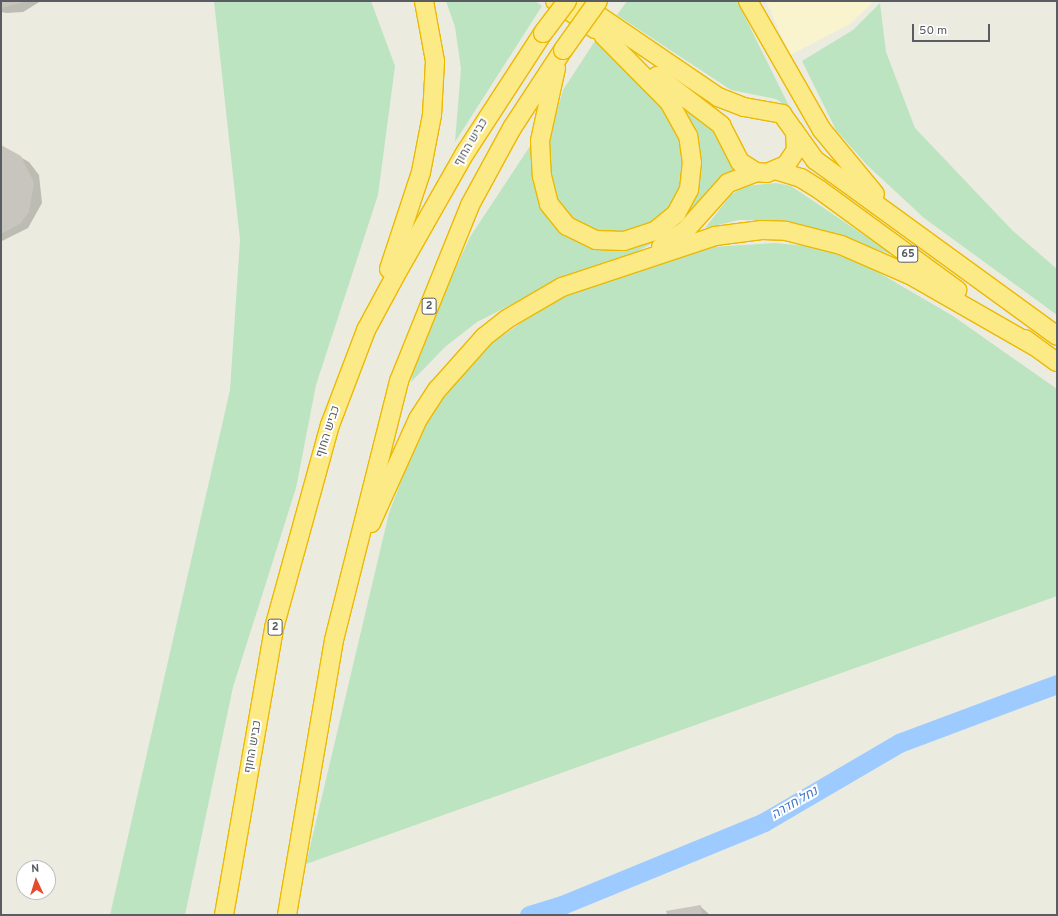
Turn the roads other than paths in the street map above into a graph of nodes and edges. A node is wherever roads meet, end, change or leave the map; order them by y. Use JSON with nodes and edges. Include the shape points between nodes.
{"nodes":[{"id":1,"x":424,"y":1,"type":"edge"},
{"id":2,"x":555,"y":1,"type":"edge"},
{"id":3,"x":567,"y":1,"type":"edge"},
{"id":4,"x":577,"y":1,"type":"edge"},
{"id":5,"x":598,"y":1,"type":"edge"},
{"id":6,"x":748,"y":1,"type":"edge"},
{"id":7,"x":603,"y":35,"type":"junction"},
{"id":8,"x":561,"y":53,"type":"junction"},
{"id":9,"x":795,"y":131,"type":"junction"},
{"id":10,"x":778,"y":171,"type":"junction"},
{"id":11,"x":756,"y":172,"type":"junction"},
{"id":12,"x":916,"y":234,"type":"junction"},
{"id":13,"x":610,"y":271,"type":"junction"},
{"id":14,"x":366,"y":330,"type":"junction"},
{"id":15,"x":1057,"y":336,"type":"edge"},
{"id":16,"x":1034,"y":346,"type":"junction"},
{"id":17,"x":1057,"y":362,"type":"edge"},
{"id":18,"x":347,"y":583,"type":"junction"},
{"id":19,"x":224,"y":915,"type":"edge"},
{"id":20,"x":287,"y":915,"type":"edge"}],
"edges":[{"from":1,"to":14,"type":"highway","via":[[435,60],[428,139],[407,218]]},
{"from":2,"to":7,"type":"highway"},
{"from":3,"to":14,"type":"highway","name":"כביש החוף","number":"2","bridge":true,"via":[[543,33],[465,153]]},
{"from":4,"to":9,"type":"highway","number":"65","via":[[718,97],[744,107],[782,114]]},
{"from":5,"to":8,"type":"highway","number":"2","bridge":true},
{"from":6,"to":12,"type":"highway","via":[[835,148]]},
{"from":7,"to":8,"type":"highway","via":[[669,102],[683,123],[690,142],[692,163],[689,190],[676,214],[655,231],[624,241],[596,240],[567,226],[549,204],[542,176],[540,141]]},
{"from":7,"to":11,"type":"highway","via":[[721,125],[740,162]]},
{"from":8,"to":18,"type":"highway","number":"2","via":[[487,173],[412,344],[387,419]]},
{"from":9,"to":10,"type":"highway","via":[[796,150]]},
{"from":9,"to":12,"type":"highway","number":"65","via":[[815,160]]},
{"from":10,"to":11,"type":"highway","number":"65"},
{"from":10,"to":16,"type":"highway","number":"65","via":[[801,178],[820,190]]},
{"from":11,"to":13,"type":"highway","via":[[728,183],[685,231],[670,242]]},
{"from":12,"to":15,"type":"highway","number":"65"},
{"from":13,"to":16,"type":"highway","via":[[715,236],[762,230],[801,234],[841,245],[910,274]]},
{"from":13,"to":18,"type":"highway","via":[[533,302],[506,318],[461,360],[437,390],[404,446]]},
{"from":14,"to":19,"type":"highway","name":"כביש החוף","number":"2","via":[[330,425],[289,567]]},
{"from":16,"to":17,"type":"highway","number":"65"},
{"from":18,"to":20,"type":"highway","number":"2"}]}
